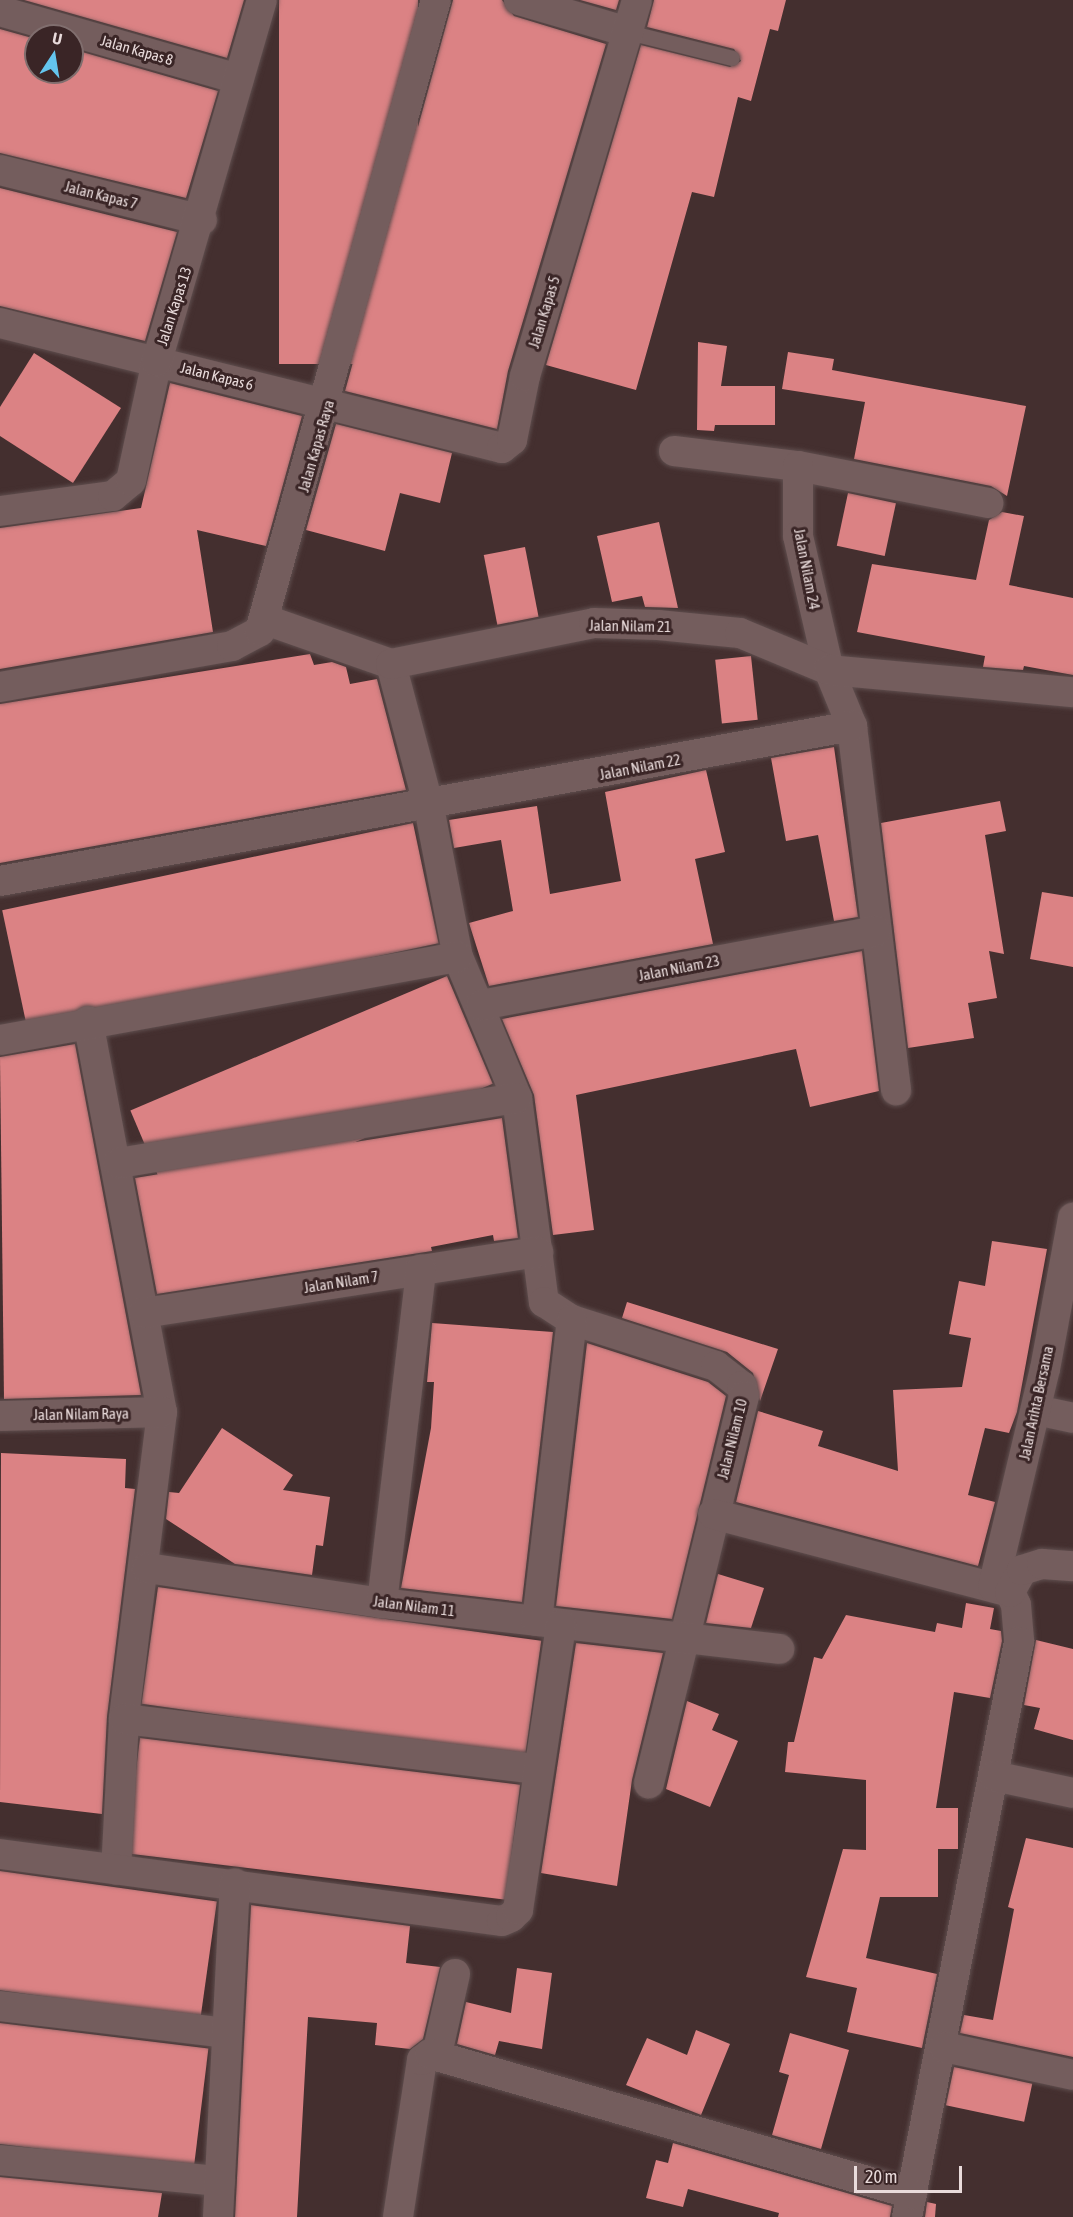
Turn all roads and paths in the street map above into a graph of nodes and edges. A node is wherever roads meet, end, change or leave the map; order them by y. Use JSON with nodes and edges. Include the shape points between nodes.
{"nodes":[{"id":1,"x":262,"y":0,"type":"edge"},
{"id":2,"x":436,"y":0,"type":"edge"},
{"id":3,"x":519,"y":0,"type":"edge"},
{"id":4,"x":637,"y":0,"type":"edge"},
{"id":5,"x":0,"y":12,"type":"edge"},
{"id":6,"x":628,"y":32,"type":"junction"},
{"id":7,"x":732,"y":58,"type":"dead end"},
{"id":8,"x":239,"y":79,"type":"junction"},
{"id":9,"x":0,"y":170,"type":"edge"},
{"id":10,"x":202,"y":220,"type":"junction"},
{"id":11,"x":0,"y":323,"type":"edge"},
{"id":12,"x":157,"y":361,"type":"junction"},
{"id":13,"x":328,"y":403,"type":"junction"},
{"id":14,"x":674,"y":451,"type":"dead end"},
{"id":15,"x":798,"y":466,"type":"junction"},
{"id":16,"x":988,"y":503,"type":"dead end"},
{"id":17,"x":0,"y":511,"type":"edge"},
{"id":18,"x":266,"y":620,"type":"junction"},
{"id":19,"x":391,"y":664,"type":"junction"},
{"id":20,"x":829,"y":670,"type":"junction"},
{"id":21,"x":0,"y":687,"type":"edge"},
{"id":22,"x":1073,"y":692,"type":"edge"},
{"id":23,"x":852,"y":726,"type":"junction"},
{"id":24,"x":429,"y":807,"type":"junction"},
{"id":25,"x":0,"y":881,"type":"edge"},
{"id":26,"x":876,"y":931,"type":"junction"},
{"id":27,"x":458,"y":957,"type":"junction"},
{"id":28,"x":481,"y":1005,"type":"junction"},
{"id":29,"x":88,"y":1021,"type":"junction"},
{"id":30,"x":0,"y":1040,"type":"edge"},
{"id":31,"x":896,"y":1090,"type":"dead end"},
{"id":32,"x":517,"y":1098,"type":"junction"},
{"id":33,"x":119,"y":1163,"type":"junction"},
{"id":34,"x":1073,"y":1218,"type":"edge"},
{"id":35,"x":538,"y":1252,"type":"junction"},
{"id":36,"x":421,"y":1269,"type":"junction"},
{"id":37,"x":144,"y":1313,"type":"junction"},
{"id":38,"x":572,"y":1320,"type":"junction"},
{"id":39,"x":1036,"y":1410,"type":"junction"},
{"id":40,"x":162,"y":1412,"type":"junction"},
{"id":41,"x":0,"y":1416,"type":"edge"},
{"id":42,"x":1073,"y":1418,"type":"edge"},
{"id":43,"x":713,"y":1514,"type":"junction"},
{"id":44,"x":1073,"y":1566,"type":"edge"},
{"id":45,"x":147,"y":1568,"type":"junction"},
{"id":46,"x":1002,"y":1590,"type":"junction"},
{"id":47,"x":382,"y":1603,"type":"junction"},
{"id":48,"x":549,"y":1623,"type":"junction"},
{"id":49,"x":682,"y":1636,"type":"junction"},
{"id":50,"x":779,"y":1648,"type":"dead end"},
{"id":51,"x":124,"y":1719,"type":"junction"},
{"id":52,"x":537,"y":1769,"type":"junction"},
{"id":53,"x":994,"y":1776,"type":"junction"},
{"id":54,"x":649,"y":1784,"type":"dead end"},
{"id":55,"x":1073,"y":1793,"type":"edge"},
{"id":56,"x":0,"y":1854,"type":"edge"},
{"id":57,"x":116,"y":1870,"type":"junction"},
{"id":58,"x":235,"y":1883,"type":"junction"},
{"id":59,"x":455,"y":1974,"type":"dead end"},
{"id":60,"x":0,"y":2006,"type":"edge"},
{"id":61,"x":225,"y":2033,"type":"junction"},
{"id":62,"x":944,"y":2047,"type":"junction"},
{"id":63,"x":437,"y":2054,"type":"junction"},
{"id":64,"x":1073,"y":2076,"type":"edge"},
{"id":65,"x":0,"y":2160,"type":"edge"},
{"id":66,"x":219,"y":2181,"type":"junction"},
{"id":67,"x":909,"y":2206,"type":"edge"},
{"id":68,"x":218,"y":2217,"type":"edge"},
{"id":69,"x":398,"y":2217,"type":"edge"}],
"edges":[{"from":1,"to":8,"type":"street","name":"Jalan Kapas 13"},
{"from":2,"to":13,"type":"street","name":"Jalan Kapas Raya"},
{"from":3,"to":6,"type":"street"},
{"from":4,"to":6,"type":"street","name":"Jalan Kapas 5"},
{"from":5,"to":8,"type":"street","name":"Jalan Kapas 8"},
{"from":6,"to":7,"type":"lane"},
{"from":6,"to":13,"type":"street","name":"Jalan Kapas 5","via":[[525,376],[512,440],[502,448],[486,448]]},
{"from":8,"to":10,"type":"street","name":"Jalan Kapas 13"},
{"from":9,"to":10,"type":"street","name":"Jalan Kapas 7"},
{"from":10,"to":12,"type":"street","name":"Jalan Kapas 13"},
{"from":11,"to":12,"type":"street","name":"Jalan Kapas 6"},
{"from":12,"to":13,"type":"street","name":"Jalan Kapas 6"},
{"from":12,"to":17,"type":"street","name":"Jalan Kapas 13","via":[[124,492]]},
{"from":13,"to":18,"type":"street","name":"Jalan Kapas Raya"},
{"from":14,"to":15,"type":"street"},
{"from":15,"to":16,"type":"street"},
{"from":15,"to":20,"type":"street","name":"Jalan Nilam 24","via":[[798,536]]},
{"from":18,"to":19,"type":"street"},
{"from":18,"to":21,"type":"street","name":"Jalan Kapas Raya","via":[[247,641],[232,646]]},
{"from":19,"to":20,"type":"street","name":"Jalan Nilam 21","via":[[594,623],[740,633]]},
{"from":19,"to":24,"type":"street"},
{"from":20,"to":22,"type":"street","name":"Jalan Nilam 21"},
{"from":20,"to":23,"type":"street","name":"Jalan Nilam 24"},
{"from":23,"to":24,"type":"street","name":"Jalan Nilam 22"},
{"from":23,"to":26,"type":"street","name":"Jalan Nilam 24"},
{"from":24,"to":25,"type":"street","name":"Jalan Nilam 22"},
{"from":24,"to":27,"type":"street"},
{"from":26,"to":28,"type":"street","name":"Jalan Nilam 23"},
{"from":26,"to":31,"type":"street","name":"Jalan Nilam 24"},
{"from":27,"to":28,"type":"street"},
{"from":27,"to":29,"type":"street"},
{"from":28,"to":32,"type":"street"},
{"from":29,"to":30,"type":"street"},
{"from":29,"to":33,"type":"street"},
{"from":32,"to":33,"type":"street"},
{"from":32,"to":35,"type":"street"},
{"from":33,"to":37,"type":"street"},
{"from":34,"to":39,"type":"street","name":"Jalan Arihta Bersama"},
{"from":35,"to":36,"type":"street","name":"Jalan Nilam 7"},
{"from":35,"to":38,"type":"street","via":[[544,1302]]},
{"from":36,"to":37,"type":"street","name":"Jalan Nilam 7"},
{"from":36,"to":47,"type":"street"},
{"from":37,"to":40,"type":"street"},
{"from":38,"to":43,"type":"street","name":"Jalan Nilam 10","via":[[716,1366],[742,1386],[744,1396]]},
{"from":38,"to":48,"type":"street"},
{"from":39,"to":42,"type":"street"},
{"from":39,"to":46,"type":"street","name":"Jalan Arihta Bersama"},
{"from":40,"to":41,"type":"street","name":"Jalan Nilam Raya"},
{"from":40,"to":45,"type":"street"},
{"from":43,"to":46,"type":"street"},
{"from":43,"to":49,"type":"street","name":"Jalan Nilam 10"},
{"from":44,"to":46,"type":"street","via":[[1042,1564],[1022,1570]]},
{"from":45,"to":47,"type":"street","name":"Jalan Nilam 11"},
{"from":45,"to":51,"type":"street"},
{"from":46,"to":53,"type":"street","via":[[1020,1621]]},
{"from":47,"to":48,"type":"street","name":"Jalan Nilam 11"},
{"from":48,"to":49,"type":"street","name":"Jalan Nilam 11"},
{"from":48,"to":52,"type":"street"},
{"from":49,"to":50,"type":"street","name":"Jalan Nilam 11"},
{"from":49,"to":54,"type":"street","name":"Jalan Nilam 10"},
{"from":51,"to":52,"type":"street"},
{"from":51,"to":57,"type":"street"},
{"from":52,"to":58,"type":"street","via":[[518,1910],[502,1921]]},
{"from":53,"to":55,"type":"street"},
{"from":53,"to":62,"type":"street"},
{"from":56,"to":57,"type":"street"},
{"from":57,"to":58,"type":"street"},
{"from":58,"to":61,"type":"street"},
{"from":59,"to":63,"type":"street"},
{"from":60,"to":61,"type":"street"},
{"from":61,"to":66,"type":"street"},
{"from":62,"to":64,"type":"street"},
{"from":62,"to":67,"type":"street"},
{"from":63,"to":67,"type":"street","via":[[630,2109]]},
{"from":63,"to":69,"type":"street","via":[[422,2060]]},
{"from":65,"to":66,"type":"street"},
{"from":66,"to":68,"type":"street"}]}
